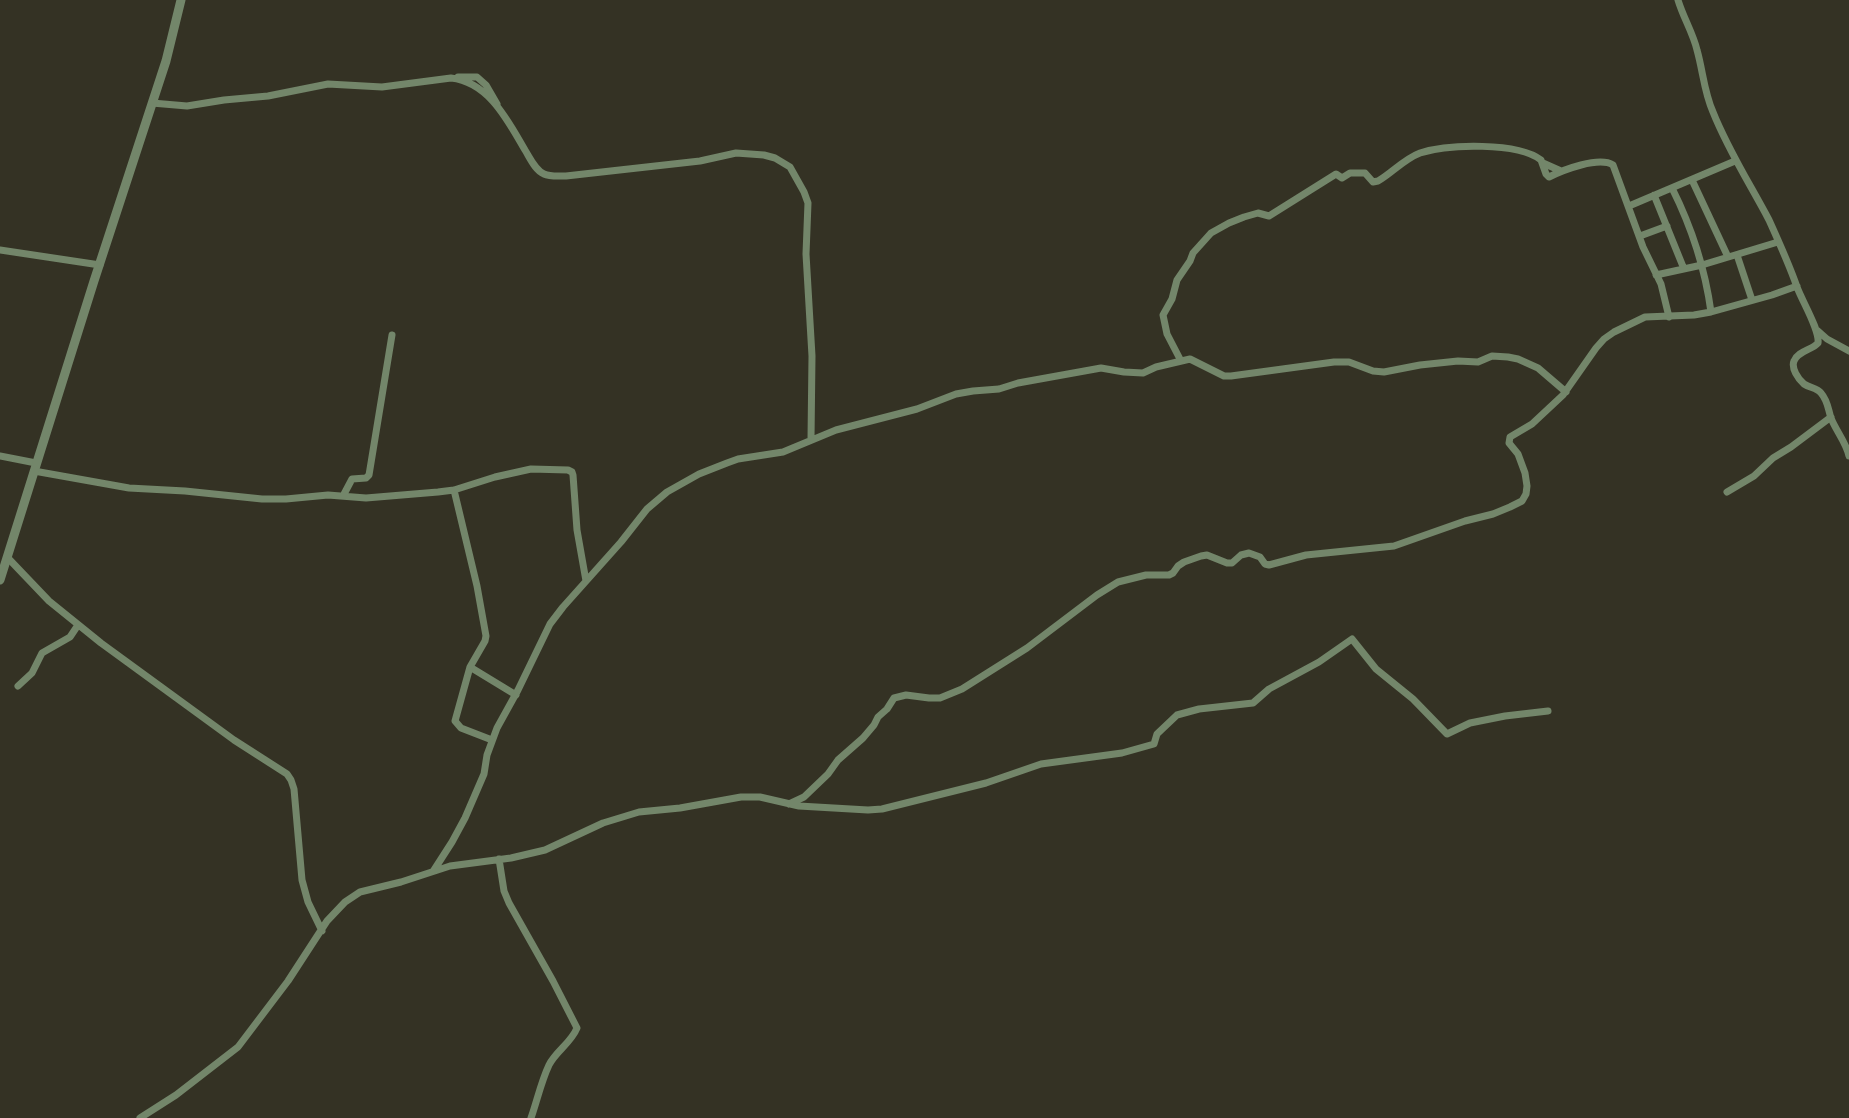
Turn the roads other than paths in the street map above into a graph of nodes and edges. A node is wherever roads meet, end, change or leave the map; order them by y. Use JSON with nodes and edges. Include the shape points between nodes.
{"nodes":[{"id":1,"x":181,"y":0,"type":"edge"},
{"id":2,"x":1678,"y":0,"type":"edge"},
{"id":3,"x":152,"y":103,"type":"junction"},
{"id":4,"x":1735,"y":161,"type":"junction"},
{"id":5,"x":1543,"y":163,"type":"junction"},
{"id":6,"x":1562,"y":171,"type":"junction"},
{"id":7,"x":1692,"y":180,"type":"junction"},
{"id":8,"x":1672,"y":188,"type":"junction"},
{"id":9,"x":1654,"y":195,"type":"junction"},
{"id":10,"x":1629,"y":206,"type":"junction"},
{"id":11,"x":1667,"y":226,"type":"junction"},
{"id":12,"x":1640,"y":236,"type":"junction"},
{"id":13,"x":1778,"y":242,"type":"junction"},
{"id":14,"x":0,"y":250,"type":"edge"},
{"id":15,"x":1738,"y":255,"type":"junction"},
{"id":16,"x":1728,"y":257,"type":"junction"},
{"id":17,"x":100,"y":265,"type":"junction"},
{"id":18,"x":1702,"y":265,"type":"junction"},
{"id":19,"x":1684,"y":269,"type":"junction"},
{"id":20,"x":1656,"y":275,"type":"junction"},
{"id":21,"x":1796,"y":286,"type":"junction"},
{"id":22,"x":1752,"y":300,"type":"junction"},
{"id":23,"x":1711,"y":312,"type":"junction"},
{"id":24,"x":1669,"y":316,"type":"junction"},
{"id":25,"x":1818,"y":331,"type":"junction"},
{"id":26,"x":392,"y":335,"type":"dead end"},
{"id":27,"x":1849,"y":351,"type":"edge"},
{"id":28,"x":1181,"y":361,"type":"junction"},
{"id":29,"x":1566,"y":392,"type":"junction"},
{"id":30,"x":1831,"y":417,"type":"junction"},
{"id":31,"x":812,"y":439,"type":"junction"},
{"id":32,"x":0,"y":456,"type":"edge"},
{"id":33,"x":1849,"y":456,"type":"edge"},
{"id":34,"x":35,"y":467,"type":"junction"},
{"id":35,"x":454,"y":490,"type":"junction"},
{"id":36,"x":1727,"y":492,"type":"dead end"},
{"id":37,"x":343,"y":496,"type":"junction"},
{"id":38,"x":7,"y":557,"type":"junction"},
{"id":39,"x":0,"y":580,"type":"edge"},
{"id":40,"x":586,"y":582,"type":"junction"},
{"id":41,"x":78,"y":625,"type":"junction"},
{"id":42,"x":470,"y":667,"type":"junction"},
{"id":43,"x":18,"y":686,"type":"dead end"},
{"id":44,"x":516,"y":695,"type":"junction"},
{"id":45,"x":1548,"y":711,"type":"dead end"},
{"id":46,"x":492,"y":740,"type":"junction"},
{"id":47,"x":789,"y":804,"type":"junction"},
{"id":48,"x":499,"y":859,"type":"junction"},
{"id":49,"x":434,"y":870,"type":"junction"},
{"id":50,"x":322,"y":931,"type":"junction"},
{"id":51,"x":140,"y":1118,"type":"edge"},
{"id":52,"x":531,"y":1118,"type":"edge"}],
"edges":[{"from":1,"to":3,"type":"street"},
{"from":2,"to":4,"type":"street","via":[[1697,47],[1713,113]]},
{"from":3,"to":17,"type":"street"},
{"from":3,"to":31,"type":"street","via":[[187,106],[268,96],[328,84],[382,88],[477,77],[486,85],[532,162],[545,175],[566,176],[700,162],[736,153],[764,154],[775,158],[790,167],[808,203],[806,254],[812,356]]},
{"from":4,"to":7,"type":"street"},
{"from":4,"to":13,"type":"street"},
{"from":5,"to":6,"type":"street"},
{"from":5,"to":6,"type":"street","via":[[1547,176]]},
{"from":5,"to":28,"type":"street","via":[[1516,149],[1483,146],[1432,150],[1412,156],[1378,181],[1373,182],[1366,173],[1350,173],[1342,178],[1336,174],[1269,216],[1258,213],[1215,230],[1193,253],[1176,280],[1172,299],[1163,315],[1167,334]]},
{"from":6,"to":10,"type":"street","via":[[1575,166],[1610,163]]},
{"from":7,"to":8,"type":"street"},
{"from":7,"to":16,"type":"street"},
{"from":8,"to":9,"type":"street"},
{"from":8,"to":18,"type":"street"},
{"from":9,"to":10,"type":"street"},
{"from":9,"to":11,"type":"street"},
{"from":10,"to":12,"type":"street"},
{"from":11,"to":12,"type":"street"},
{"from":11,"to":19,"type":"street"},
{"from":12,"to":20,"type":"street"},
{"from":13,"to":15,"type":"street"},
{"from":13,"to":21,"type":"street"},
{"from":14,"to":17,"type":"street"},
{"from":15,"to":16,"type":"street"},
{"from":15,"to":22,"type":"street"},
{"from":16,"to":18,"type":"street"},
{"from":17,"to":34,"type":"street"},
{"from":18,"to":19,"type":"street"},
{"from":18,"to":23,"type":"street"},
{"from":19,"to":20,"type":"street"},
{"from":20,"to":24,"type":"street"},
{"from":21,"to":22,"type":"street"},
{"from":21,"to":25,"type":"street"},
{"from":22,"to":23,"type":"street"},
{"from":23,"to":24,"type":"street"},
{"from":24,"to":29,"type":"street","via":[[1645,318],[1604,339]]},
{"from":25,"to":27,"type":"street"},
{"from":25,"to":30,"type":"street","via":[[1818,343],[1797,356],[1793,365],[1805,385],[1823,395]]},
{"from":26,"to":37,"type":"street","via":[[369,475],[352,479]]},
{"from":28,"to":29,"type":"street","via":[[1190,359],[1230,376],[1334,362],[1349,362],[1384,372],[1420,365],[1478,362],[1499,356],[1518,359],[1538,368]]},
{"from":28,"to":31,"type":"street","via":[[1143,373],[1101,368],[1000,389],[956,394],[917,409],[850,425]]},
{"from":29,"to":47,"type":"street","via":[[1532,424],[1510,437],[1525,473],[1527,486],[1522,501],[1493,514],[1394,546],[1306,554],[1269,566],[1260,557],[1249,553],[1232,563],[1207,555],[1184,562],[1173,573],[1118,582],[1097,594],[1028,648],[962,688],[940,698],[906,695],[894,698],[863,738],[838,760],[828,774],[809,793]]},
{"from":30,"to":33,"type":"street"},
{"from":30,"to":36,"type":"street","via":[[1773,458],[1754,476]]},
{"from":31,"to":40,"type":"street","via":[[794,449],[727,463],[682,483],[647,509]]},
{"from":32,"to":34,"type":"street"},
{"from":34,"to":37,"type":"street","via":[[129,488],[262,499]]},
{"from":34,"to":38,"type":"street"},
{"from":35,"to":37,"type":"street","via":[[366,498]]},
{"from":35,"to":40,"type":"street","via":[[531,469],[572,472]]},
{"from":35,"to":42,"type":"street","via":[[478,586],[486,636]]},
{"from":38,"to":39,"type":"street"},
{"from":38,"to":41,"type":"street","via":[[49,601]]},
{"from":40,"to":44,"type":"street","via":[[556,614]]},
{"from":41,"to":43,"type":"street","via":[[70,638],[42,653],[32,673]]},
{"from":41,"to":50,"type":"street","via":[[291,780],[302,880]]},
{"from":42,"to":44,"type":"street"},
{"from":42,"to":46,"type":"street","via":[[455,721],[461,728]]},
{"from":44,"to":46,"type":"street"},
{"from":45,"to":47,"type":"street","via":[[1470,723],[1446,734],[1413,699],[1376,668],[1352,639],[1319,662],[1269,689],[1254,703],[1204,708],[1176,715],[1157,734],[1154,744],[1133,751],[1047,763],[986,783],[882,809]]},
{"from":46,"to":49,"type":"street","via":[[484,774],[465,818]]},
{"from":47,"to":48,"type":"street","via":[[760,797],[741,798],[639,812],[603,823],[545,850]]},
{"from":48,"to":49,"type":"street"},
{"from":48,"to":52,"type":"street","via":[[508,903],[577,1028],[549,1065]]},
{"from":49,"to":50,"type":"street","via":[[360,892],[337,909]]},
{"from":50,"to":51,"type":"street","via":[[238,1048]]}]}
